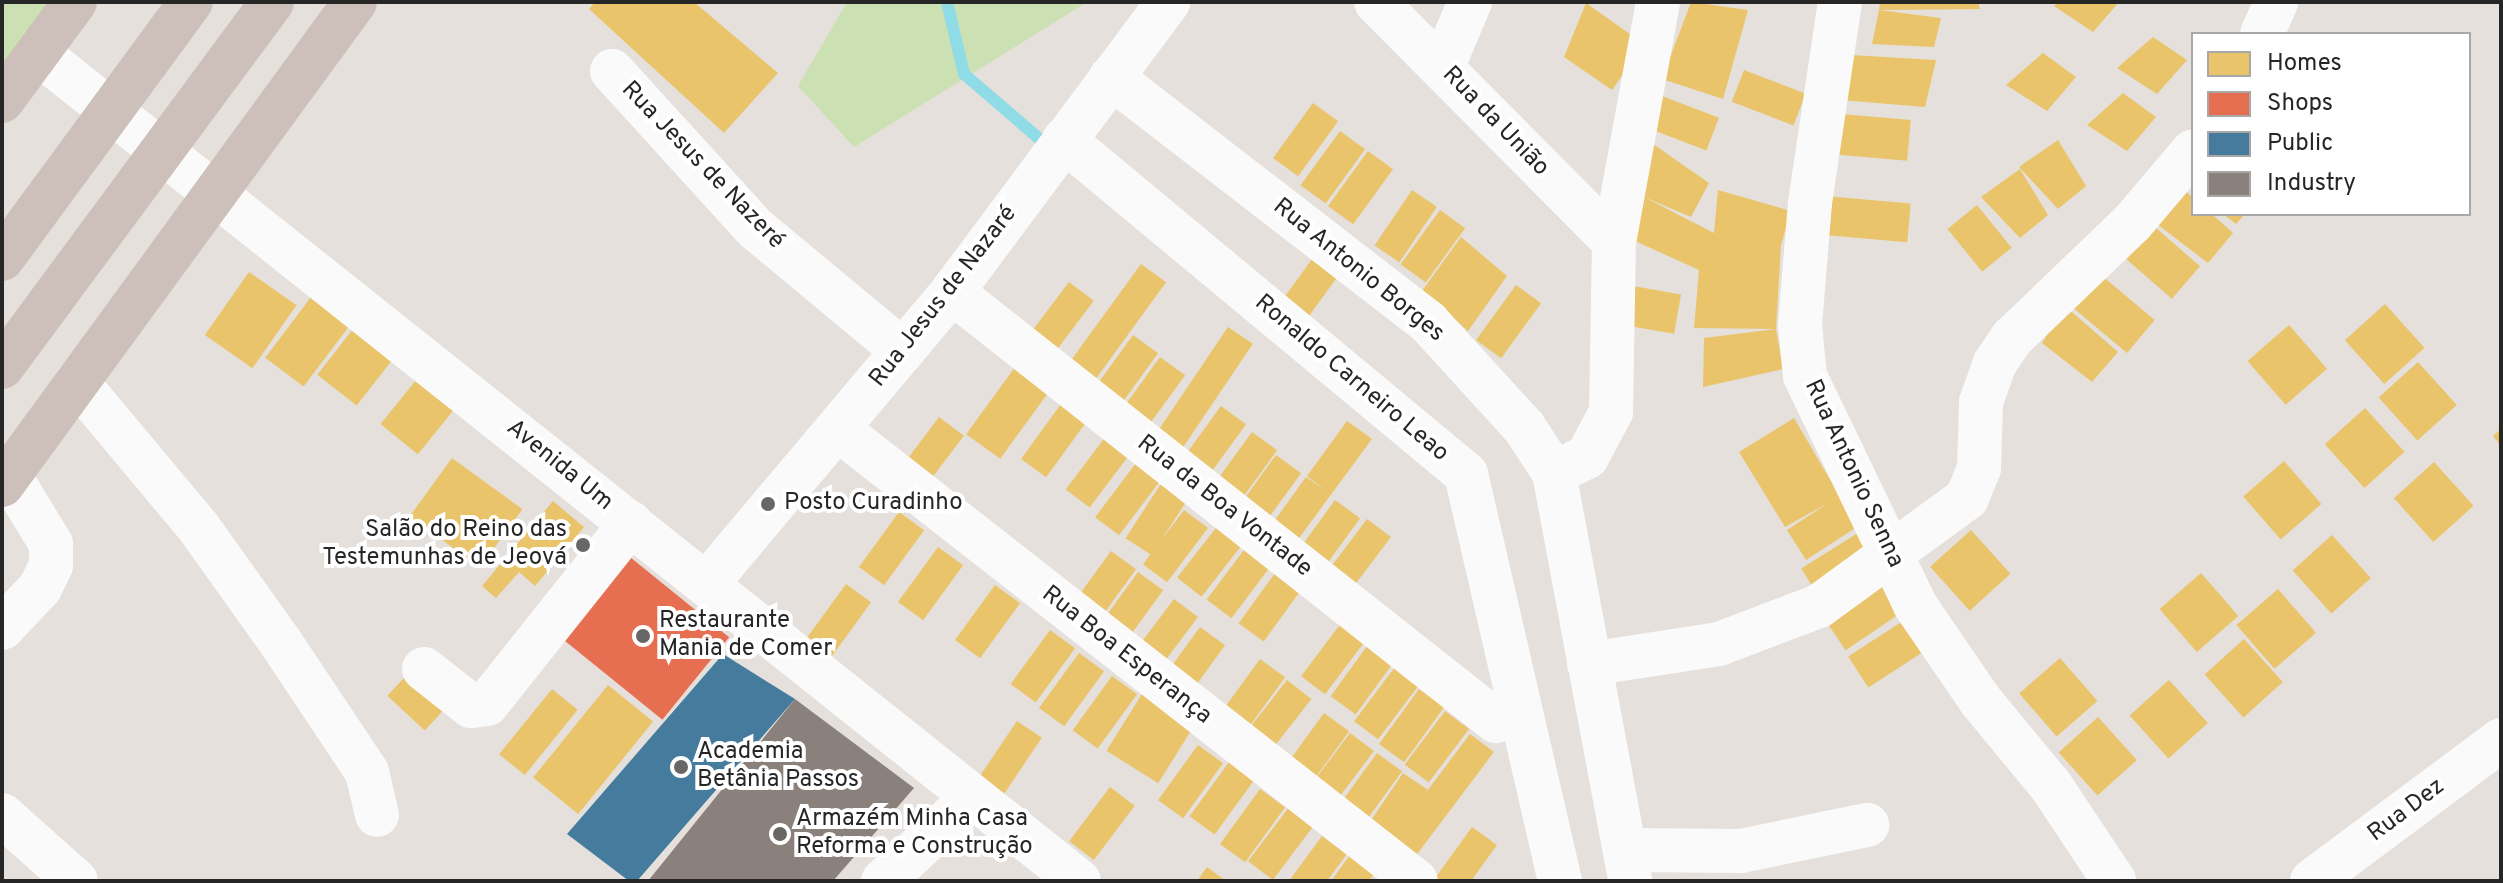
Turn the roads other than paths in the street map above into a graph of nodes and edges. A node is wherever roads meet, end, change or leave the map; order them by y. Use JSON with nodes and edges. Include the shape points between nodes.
{"nodes":[{"id":1,"x":75,"y":2,"type":"edge"},
{"id":2,"x":191,"y":2,"type":"edge"},
{"id":3,"x":272,"y":2,"type":"edge"},
{"id":4,"x":355,"y":2,"type":"edge"},
{"id":5,"x":1168,"y":2,"type":"edge"},
{"id":6,"x":1376,"y":2,"type":"edge"},
{"id":7,"x":1470,"y":2,"type":"edge"},
{"id":8,"x":1658,"y":2,"type":"edge"},
{"id":9,"x":1840,"y":2,"type":"edge"},
{"id":10,"x":2276,"y":2,"type":"edge"},
{"id":11,"x":2263,"y":32,"type":"edge"},
{"id":12,"x":38,"y":53,"type":"junction"},
{"id":13,"x":1442,"y":68,"type":"junction"},
{"id":14,"x":612,"y":71,"type":"dead end"},
{"id":15,"x":1111,"y":77,"type":"junction"},
{"id":16,"x":2,"y":101,"type":"edge"},
{"id":17,"x":1064,"y":140,"type":"junction"},
{"id":18,"x":2191,"y":153,"type":"edge"},
{"id":19,"x":215,"y":192,"type":"junction"},
{"id":20,"x":1614,"y":242,"type":"junction"},
{"id":21,"x":2,"y":259,"type":"edge"},
{"id":22,"x":952,"y":292,"type":"junction"},
{"id":23,"x":903,"y":351,"type":"junction"},
{"id":24,"x":2,"y":367,"type":"edge"},
{"id":25,"x":77,"y":382,"type":"junction"},
{"id":26,"x":839,"y":430,"type":"junction"},
{"id":27,"x":1554,"y":473,"type":"junction"},
{"id":28,"x":6,"y":480,"type":"edge"},
{"id":29,"x":631,"y":523,"type":"junction"},
{"id":30,"x":1889,"y":556,"type":"junction"},
{"id":31,"x":708,"y":582,"type":"junction"},
{"id":32,"x":2,"y":628,"type":"edge"},
{"id":33,"x":1589,"y":664,"type":"junction"},
{"id":34,"x":424,"y":669,"type":"dead end"},
{"id":35,"x":1496,"y":721,"type":"dead end"},
{"id":36,"x":2501,"y":740,"type":"edge"},
{"id":37,"x":971,"y":799,"type":"junction"},
{"id":38,"x":2,"y":815,"type":"edge"},
{"id":39,"x":377,"y":815,"type":"dead end"},
{"id":40,"x":1867,"y":825,"type":"dead end"},
{"id":41,"x":1628,"y":865,"type":"edge"},
{"id":42,"x":76,"y":881,"type":"edge"},
{"id":43,"x":883,"y":881,"type":"edge"},
{"id":44,"x":1079,"y":881,"type":"edge"},
{"id":45,"x":1416,"y":881,"type":"edge"},
{"id":46,"x":1560,"y":881,"type":"edge"},
{"id":47,"x":2114,"y":881,"type":"edge"},
{"id":48,"x":2312,"y":881,"type":"edge"}],
"edges":[{"from":1,"to":12,"type":"highway"},
{"from":2,"to":21,"type":"highway"},
{"from":3,"to":24,"type":"highway"},
{"from":4,"to":19,"type":"highway"},
{"from":5,"to":15,"type":"street","name":"Rua Jesus de Nazaré"},
{"from":6,"to":13,"type":"street","name":"Rua da União"},
{"from":7,"to":13,"type":"street"},
{"from":8,"to":20,"type":"street"},
{"from":9,"to":30,"type":"street","name":"Rua Antonio Senna","via":[[1810,203],[1800,325],[1805,376]]},
{"from":10,"to":11,"type":"street"},
{"from":12,"to":16,"type":"highway"},
{"from":12,"to":19,"type":"street","name":"Avenida Um"},
{"from":13,"to":20,"type":"street","name":"Rua da União"},
{"from":14,"to":23,"type":"street","name":"Rua Jesus de Nazeré","via":[[756,229]]},
{"from":15,"to":17,"type":"street","name":"Rua Jesus de Nazaré"},
{"from":15,"to":27,"type":"street","name":"Rua Antonio Borges","via":[[1428,322],[1524,427]]},
{"from":17,"to":22,"type":"street","name":"Rua Jesus de Nazaré"},
{"from":17,"to":46,"type":"street","name":"Ronaldo Carneiro Leao","via":[[1466,474]]},
{"from":18,"to":30,"type":"street","via":[[2132,223],[2012,338],[1995,363],[1981,402],[1979,469],[1967,498]]},
{"from":19,"to":25,"type":"highway"},
{"from":19,"to":29,"type":"street","name":"Avenida Um"},
{"from":20,"to":27,"type":"street","via":[[1611,412],[1587,457]]},
{"from":22,"to":23,"type":"street","name":"Rua Jesus de Nazaré"},
{"from":22,"to":35,"type":"street","name":"Rua da Boa Vontade"},
{"from":23,"to":26,"type":"street","name":"Rua Jesus de Nazaré"},
{"from":25,"to":28,"type":"highway"},
{"from":25,"to":39,"type":"street","via":[[199,528],[281,643],[367,772]]},
{"from":26,"to":31,"type":"street","name":"Rua Jesus de Nazaré"},
{"from":26,"to":45,"type":"street","name":"Rua Boa Esperança"},
{"from":27,"to":33,"type":"street","name":"Rua Antonio Borges"},
{"from":28,"to":32,"type":"street","via":[[51,544],[51,565],[40,588]]},
{"from":29,"to":31,"type":"street","name":"Avenida Um"},
{"from":29,"to":34,"type":"street","via":[[487,704],[471,706]]},
{"from":30,"to":33,"type":"street","via":[[1819,606],[1719,644]]},
{"from":30,"to":47,"type":"street","name":"Rua Antonio Senna","via":[[1915,605],[1980,700],[2019,743]]},
{"from":31,"to":37,"type":"street","name":"Avenida Um"},
{"from":33,"to":41,"type":"street","name":"Rua Antonio Borges"},
{"from":36,"to":48,"type":"street","name":"Rua Dez"},
{"from":37,"to":43,"type":"street"},
{"from":37,"to":44,"type":"street","name":"Avenida Um"},
{"from":38,"to":42,"type":"street"},
{"from":40,"to":41,"type":"street","via":[[1741,851]]}]}
